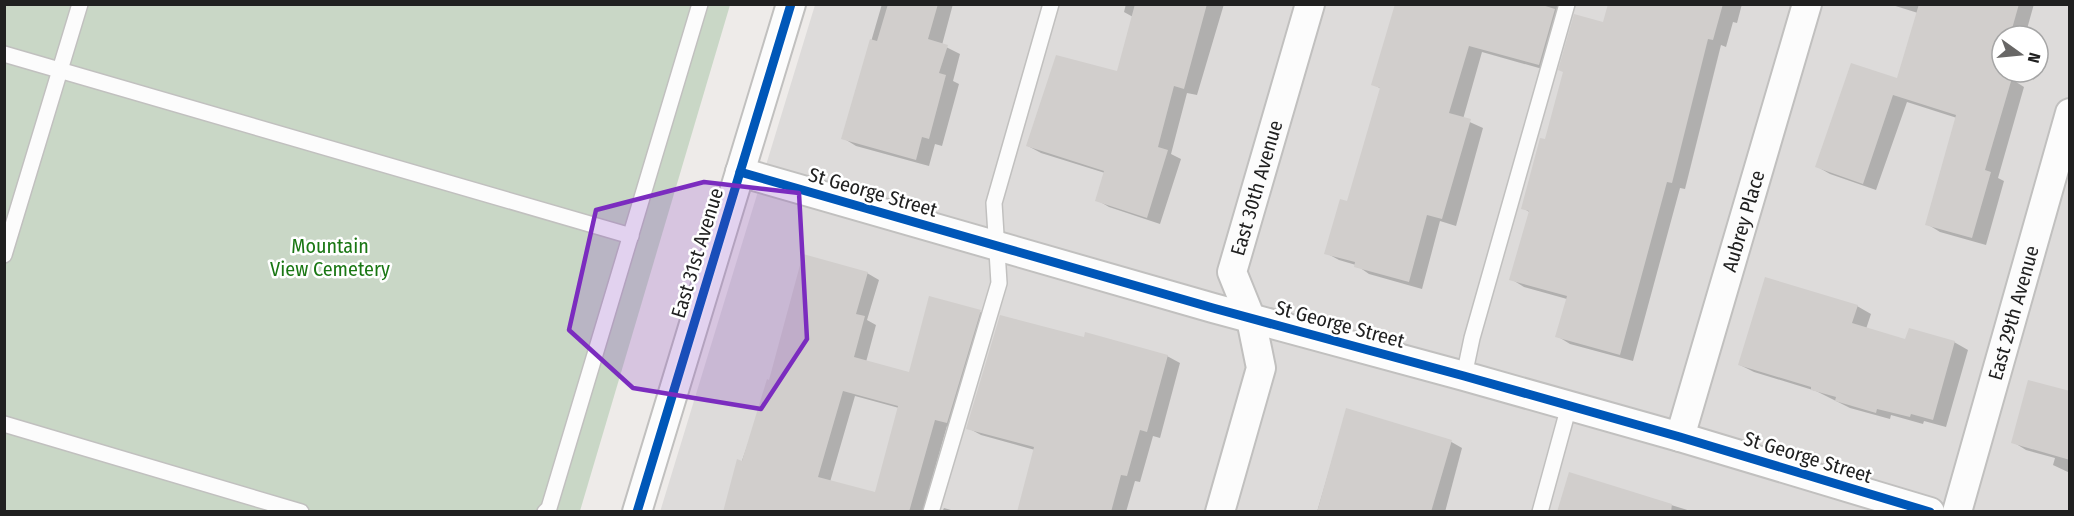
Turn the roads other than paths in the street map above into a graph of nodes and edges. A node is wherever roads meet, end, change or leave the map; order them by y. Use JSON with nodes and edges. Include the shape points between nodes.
{"nodes":[{"id":1,"x":80,"y":4,"type":"edge"},
{"id":2,"x":700,"y":4,"type":"edge"},
{"id":3,"x":791,"y":4,"type":"edge"},
{"id":4,"x":1051,"y":4,"type":"edge"},
{"id":5,"x":1310,"y":4,"type":"edge"},
{"id":6,"x":1567,"y":4,"type":"edge"},
{"id":7,"x":1807,"y":4,"type":"edge"},
{"id":8,"x":4,"y":54,"type":"edge"},
{"id":9,"x":60,"y":70,"type":"junction"},
{"id":10,"x":2070,"y":113,"type":"edge"},
{"id":11,"x":740,"y":172,"type":"junction"},
{"id":12,"x":631,"y":236,"type":"junction"},
{"id":13,"x":996,"y":246,"type":"junction"},
{"id":14,"x":4,"y":255,"type":"edge"},
{"id":15,"x":1251,"y":319,"type":"junction"},
{"id":16,"x":1464,"y":376,"type":"junction"},
{"id":17,"x":1569,"y":406,"type":"junction"},
{"id":18,"x":4,"y":424,"type":"edge"},
{"id":19,"x":1680,"y":437,"type":"junction"},
{"id":20,"x":1868,"y":503,"type":"edge"},
{"id":21,"x":301,"y":512,"type":"edge"},
{"id":22,"x":545,"y":512,"type":"edge"},
{"id":23,"x":637,"y":512,"type":"edge"},
{"id":24,"x":931,"y":512,"type":"edge"},
{"id":25,"x":1220,"y":512,"type":"edge"},
{"id":26,"x":1540,"y":512,"type":"edge"},
{"id":27,"x":1930,"y":512,"type":"edge"},
{"id":28,"x":1957,"y":512,"type":"edge"}],
"edges":[{"from":1,"to":9,"type":"lane"},
{"from":2,"to":12,"type":"lane"},
{"from":3,"to":11,"type":"street","name":"East 31st Avenue"},
{"from":4,"to":13,"type":"lane","via":[[994,203]]},
{"from":5,"to":15,"type":"street","name":"East 30th Avenue","via":[[1232,272]]},
{"from":6,"to":16,"type":"lane"},
{"from":7,"to":19,"type":"street","name":"Aubrey Place"},
{"from":8,"to":9,"type":"lane"},
{"from":9,"to":12,"type":"lane"},
{"from":9,"to":14,"type":"lane"},
{"from":10,"to":28,"type":"street","name":"East 29th Avenue"},
{"from":11,"to":13,"type":"street","name":"St George Street"},
{"from":11,"to":23,"type":"street","name":"East 31st Avenue"},
{"from":12,"to":22,"type":"lane"},
{"from":13,"to":15,"type":"street","name":"St George Street"},
{"from":13,"to":24,"type":"lane","via":[[999,283]]},
{"from":15,"to":16,"type":"street","name":"St George Street"},
{"from":15,"to":25,"type":"street","name":"East 30th Avenue","via":[[1261,368]]},
{"from":16,"to":17,"type":"street","name":"St George Street"},
{"from":17,"to":19,"type":"street","name":"St George Street"},
{"from":17,"to":26,"type":"lane"},
{"from":18,"to":21,"type":"lane"},
{"from":19,"to":20,"type":"street","name":"St George Street"},
{"from":20,"to":27,"type":"street","name":"St George Street"}]}
